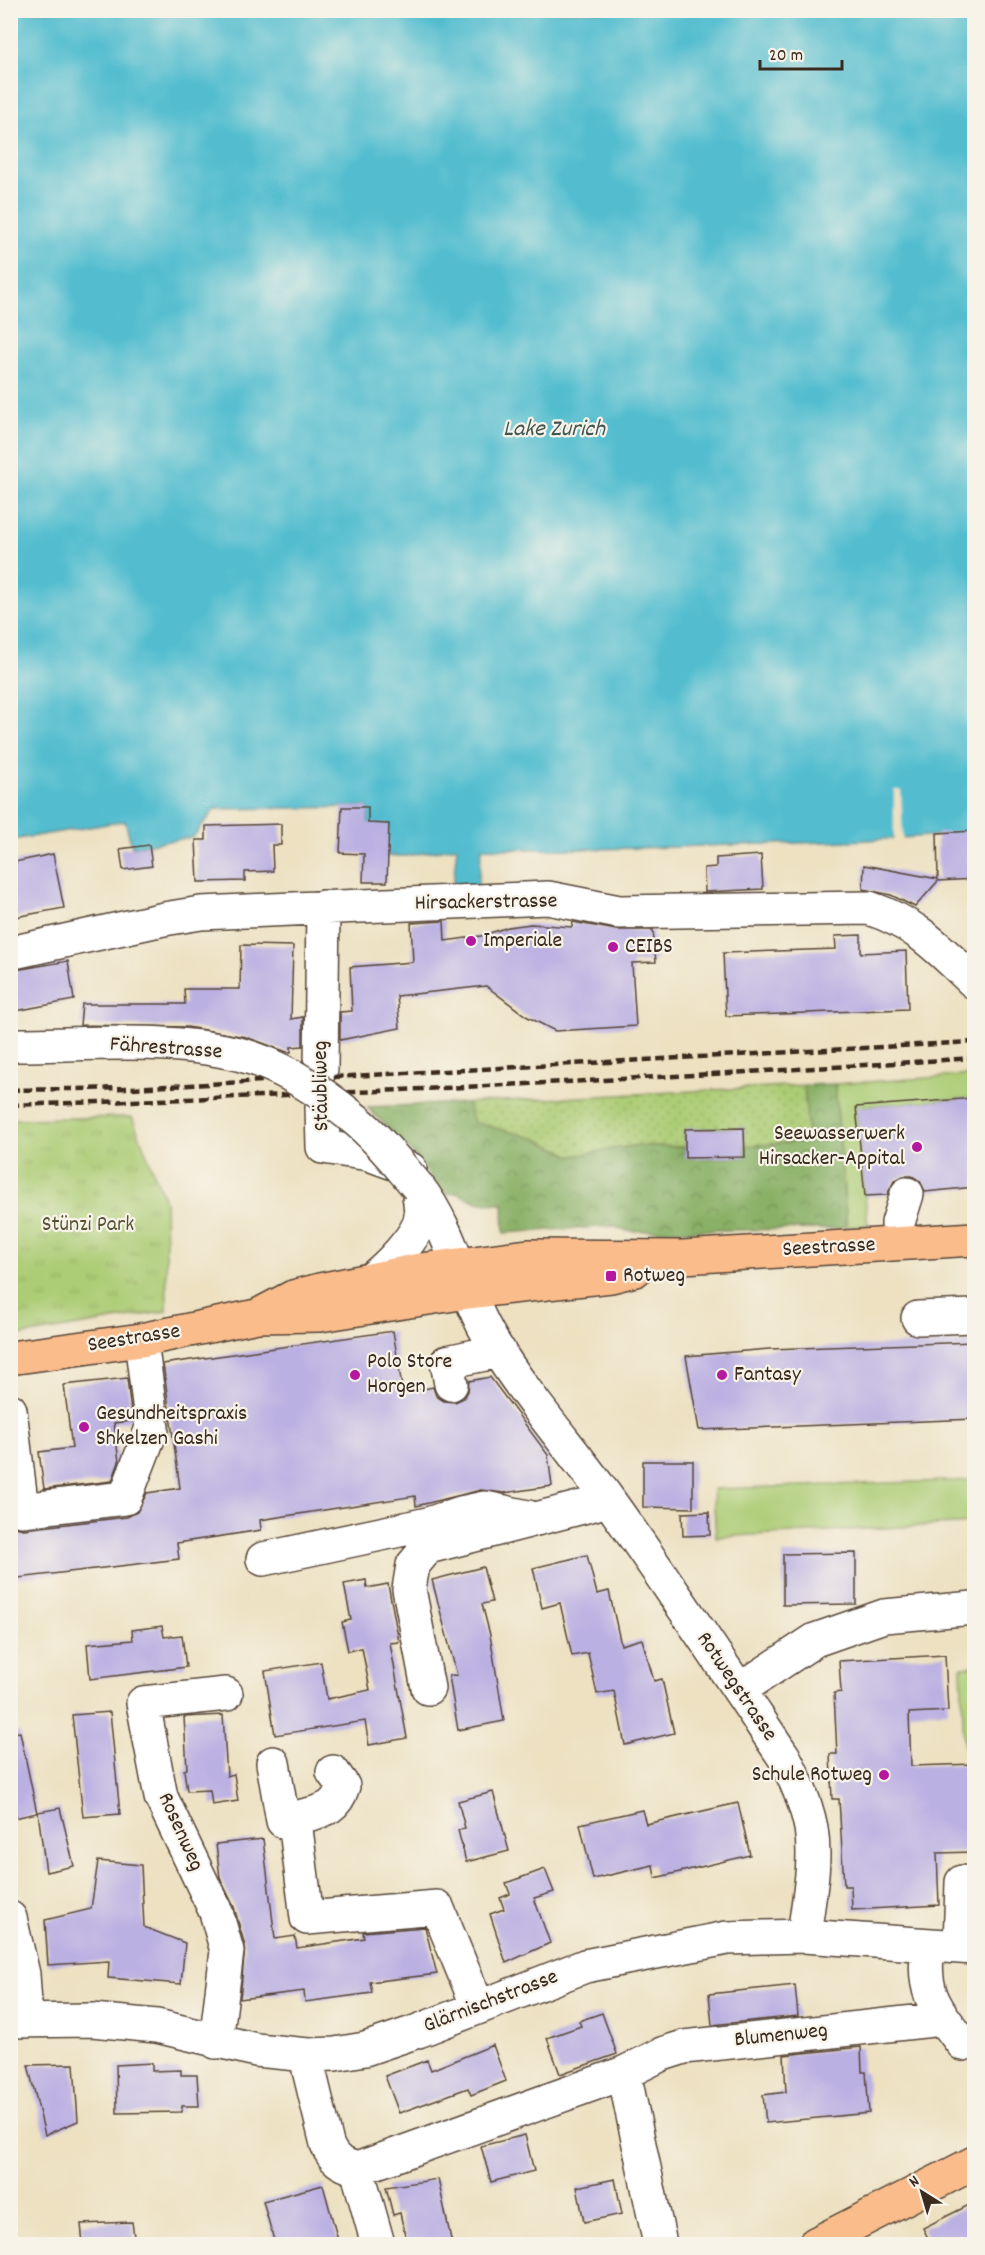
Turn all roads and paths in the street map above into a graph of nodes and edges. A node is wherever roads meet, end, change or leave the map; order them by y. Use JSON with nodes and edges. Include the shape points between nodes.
{"nodes":[{"id":1,"x":323,"y":907,"type":"junction"},
{"id":2,"x":10,"y":953,"type":"edge"},
{"id":3,"x":975,"y":982,"type":"edge"},
{"id":4,"x":10,"y":1045,"type":"edge"},
{"id":5,"x":427,"y":1183,"type":"junction"},
{"id":6,"x":907,"y":1194,"type":"dead end"},
{"id":7,"x":975,"y":1239,"type":"edge"},
{"id":8,"x":899,"y":1244,"type":"junction"},
{"id":9,"x":463,"y":1278,"type":"junction"},
{"id":10,"x":370,"y":1280,"type":"junction"},
{"id":11,"x":256,"y":1316,"type":"junction"},
{"id":12,"x":975,"y":1316,"type":"edge"},
{"id":13,"x":918,"y":1318,"type":"dead end"},
{"id":14,"x":141,"y":1340,"type":"junction"},
{"id":15,"x":499,"y":1351,"type":"junction"},
{"id":16,"x":10,"y":1358,"type":"edge"},
{"id":17,"x":451,"y":1384,"type":"dead end"},
{"id":18,"x":10,"y":1410,"type":"edge"},
{"id":19,"x":605,"y":1495,"type":"junction"},
{"id":20,"x":16,"y":1510,"type":"edge"},
{"id":21,"x":536,"y":1519,"type":"junction"},
{"id":22,"x":263,"y":1559,"type":"dead end"},
{"id":23,"x":975,"y":1608,"type":"edge"},
{"id":24,"x":428,"y":1688,"type":"dead end"},
{"id":25,"x":738,"y":1690,"type":"junction"},
{"id":26,"x":226,"y":1694,"type":"dead end"},
{"id":27,"x":273,"y":1763,"type":"dead end"},
{"id":28,"x":333,"y":1772,"type":"dead end"},
{"id":29,"x":296,"y":1828,"type":"junction"},
{"id":30,"x":962,"y":1882,"type":"dead end"},
{"id":31,"x":10,"y":1918,"type":"edge"},
{"id":32,"x":804,"y":1936,"type":"junction"},
{"id":33,"x":928,"y":1945,"type":"junction"},
{"id":34,"x":967,"y":1948,"type":"edge"},
{"id":35,"x":478,"y":2007,"type":"junction"},
{"id":36,"x":942,"y":2017,"type":"junction"},
{"id":37,"x":18,"y":2020,"type":"edge"},
{"id":38,"x":216,"y":2042,"type":"junction"},
{"id":39,"x":963,"y":2044,"type":"dead end"},
{"id":40,"x":308,"y":2055,"type":"junction"},
{"id":41,"x":624,"y":2073,"type":"junction"},
{"id":42,"x":975,"y":2163,"type":"edge"},
{"id":43,"x":357,"y":2169,"type":"junction"},
{"id":44,"x":378,"y":2244,"type":"edge"},
{"id":45,"x":660,"y":2244,"type":"edge"},
{"id":46,"x":815,"y":2244,"type":"edge"}],
"edges":[{"from":1,"to":2,"type":"street","name":"Hirsackerstrasse","via":[[183,916]]},
{"from":1,"to":3,"type":"street","name":"Hirsackerstrasse","via":[[548,898],[619,912],[869,908],[895,916],[918,930]]},
{"from":1,"to":5,"type":"street","name":"Stäubliweg","via":[[323,1147],[369,1154]]},
{"from":4,"to":5,"type":"street","name":"Fährestrasse","bridge":true,"via":[[172,1045],[244,1056],[312,1087]]},
{"from":5,"to":9,"type":"street","name":"Fährestrasse"},
{"from":5,"to":10,"type":"street","via":[[416,1230],[394,1259]]},
{"from":6,"to":8,"type":"street","via":[[898,1222]]},
{"from":7,"to":8,"type":"main road","name":"Seestrasse"},
{"from":8,"to":9,"type":"main road","name":"Seestrasse","via":[[683,1257],[611,1276]]},
{"from":9,"to":10,"type":"main road","name":"Seestrasse"},
{"from":9,"to":11,"type":"main road","name":"Seestrasse","via":[[320,1315]]},
{"from":9,"to":15,"type":"street","name":"Rotwegstrasse"},
{"from":10,"to":11,"type":"main road","name":"Seestrasse","via":[[293,1297]]},
{"from":11,"to":14,"type":"main road","name":"Seestrasse"},
{"from":12,"to":13,"type":"street"},
{"from":14,"to":16,"type":"main road","name":"Seestrasse"},
{"from":14,"to":20,"type":"street","via":[[152,1428],[125,1498]]},
{"from":15,"to":17,"type":"street","via":[[447,1362]]},
{"from":15,"to":19,"type":"street","name":"Rotwegstrasse"},
{"from":18,"to":20,"type":"street"},
{"from":19,"to":21,"type":"street","via":[[594,1504]]},
{"from":19,"to":25,"type":"street","name":"Rotwegstrasse"},
{"from":21,"to":22,"type":"street","via":[[485,1508]]},
{"from":21,"to":24,"type":"street","via":[[428,1547],[413,1565],[409,1589]]},
{"from":23,"to":25,"type":"street","via":[[884,1616],[815,1640]]},
{"from":25,"to":32,"type":"street","name":"Rotwegstrasse","via":[[784,1757],[801,1792],[811,1829],[812,1860]]},
{"from":26,"to":38,"type":"street","name":"Rosenweg","via":[[143,1703],[161,1797],[216,1912],[226,1951]]},
{"from":27,"to":29,"type":"street","via":[[283,1821]]},
{"from":28,"to":29,"type":"street","via":[[343,1786],[339,1800],[324,1810],[299,1816]]},
{"from":29,"to":35,"type":"street","via":[[307,1918],[437,1907]]},
{"from":30,"to":34,"type":"street"},
{"from":31,"to":37,"type":"street","via":[[23,1974]]},
{"from":32,"to":33,"type":"street","name":"Glärnischstrasse"},
{"from":32,"to":35,"type":"street","name":"Glärnischstrasse","via":[[727,1938],[585,1966]]},
{"from":33,"to":34,"type":"street","name":"Glärnischstrasse"},
{"from":33,"to":36,"type":"street","via":[[924,1970],[927,1988]]},
{"from":35,"to":40,"type":"street","name":"Glärnischstrasse","via":[[365,2049]]},
{"from":36,"to":39,"type":"street"},
{"from":36,"to":41,"type":"street","name":"Blumenweg","via":[[684,2047]]},
{"from":37,"to":38,"type":"street","name":"Glärnischstrasse","via":[[92,2020],[157,2026]]},
{"from":38,"to":40,"type":"street","name":"Glärnischstrasse"},
{"from":40,"to":43,"type":"street","via":[[330,2155],[340,2164]]},
{"from":41,"to":43,"type":"street","name":"Blumenweg"},
{"from":41,"to":45,"type":"street"},
{"from":42,"to":46,"type":"main road"},
{"from":43,"to":44,"type":"street"}]}
